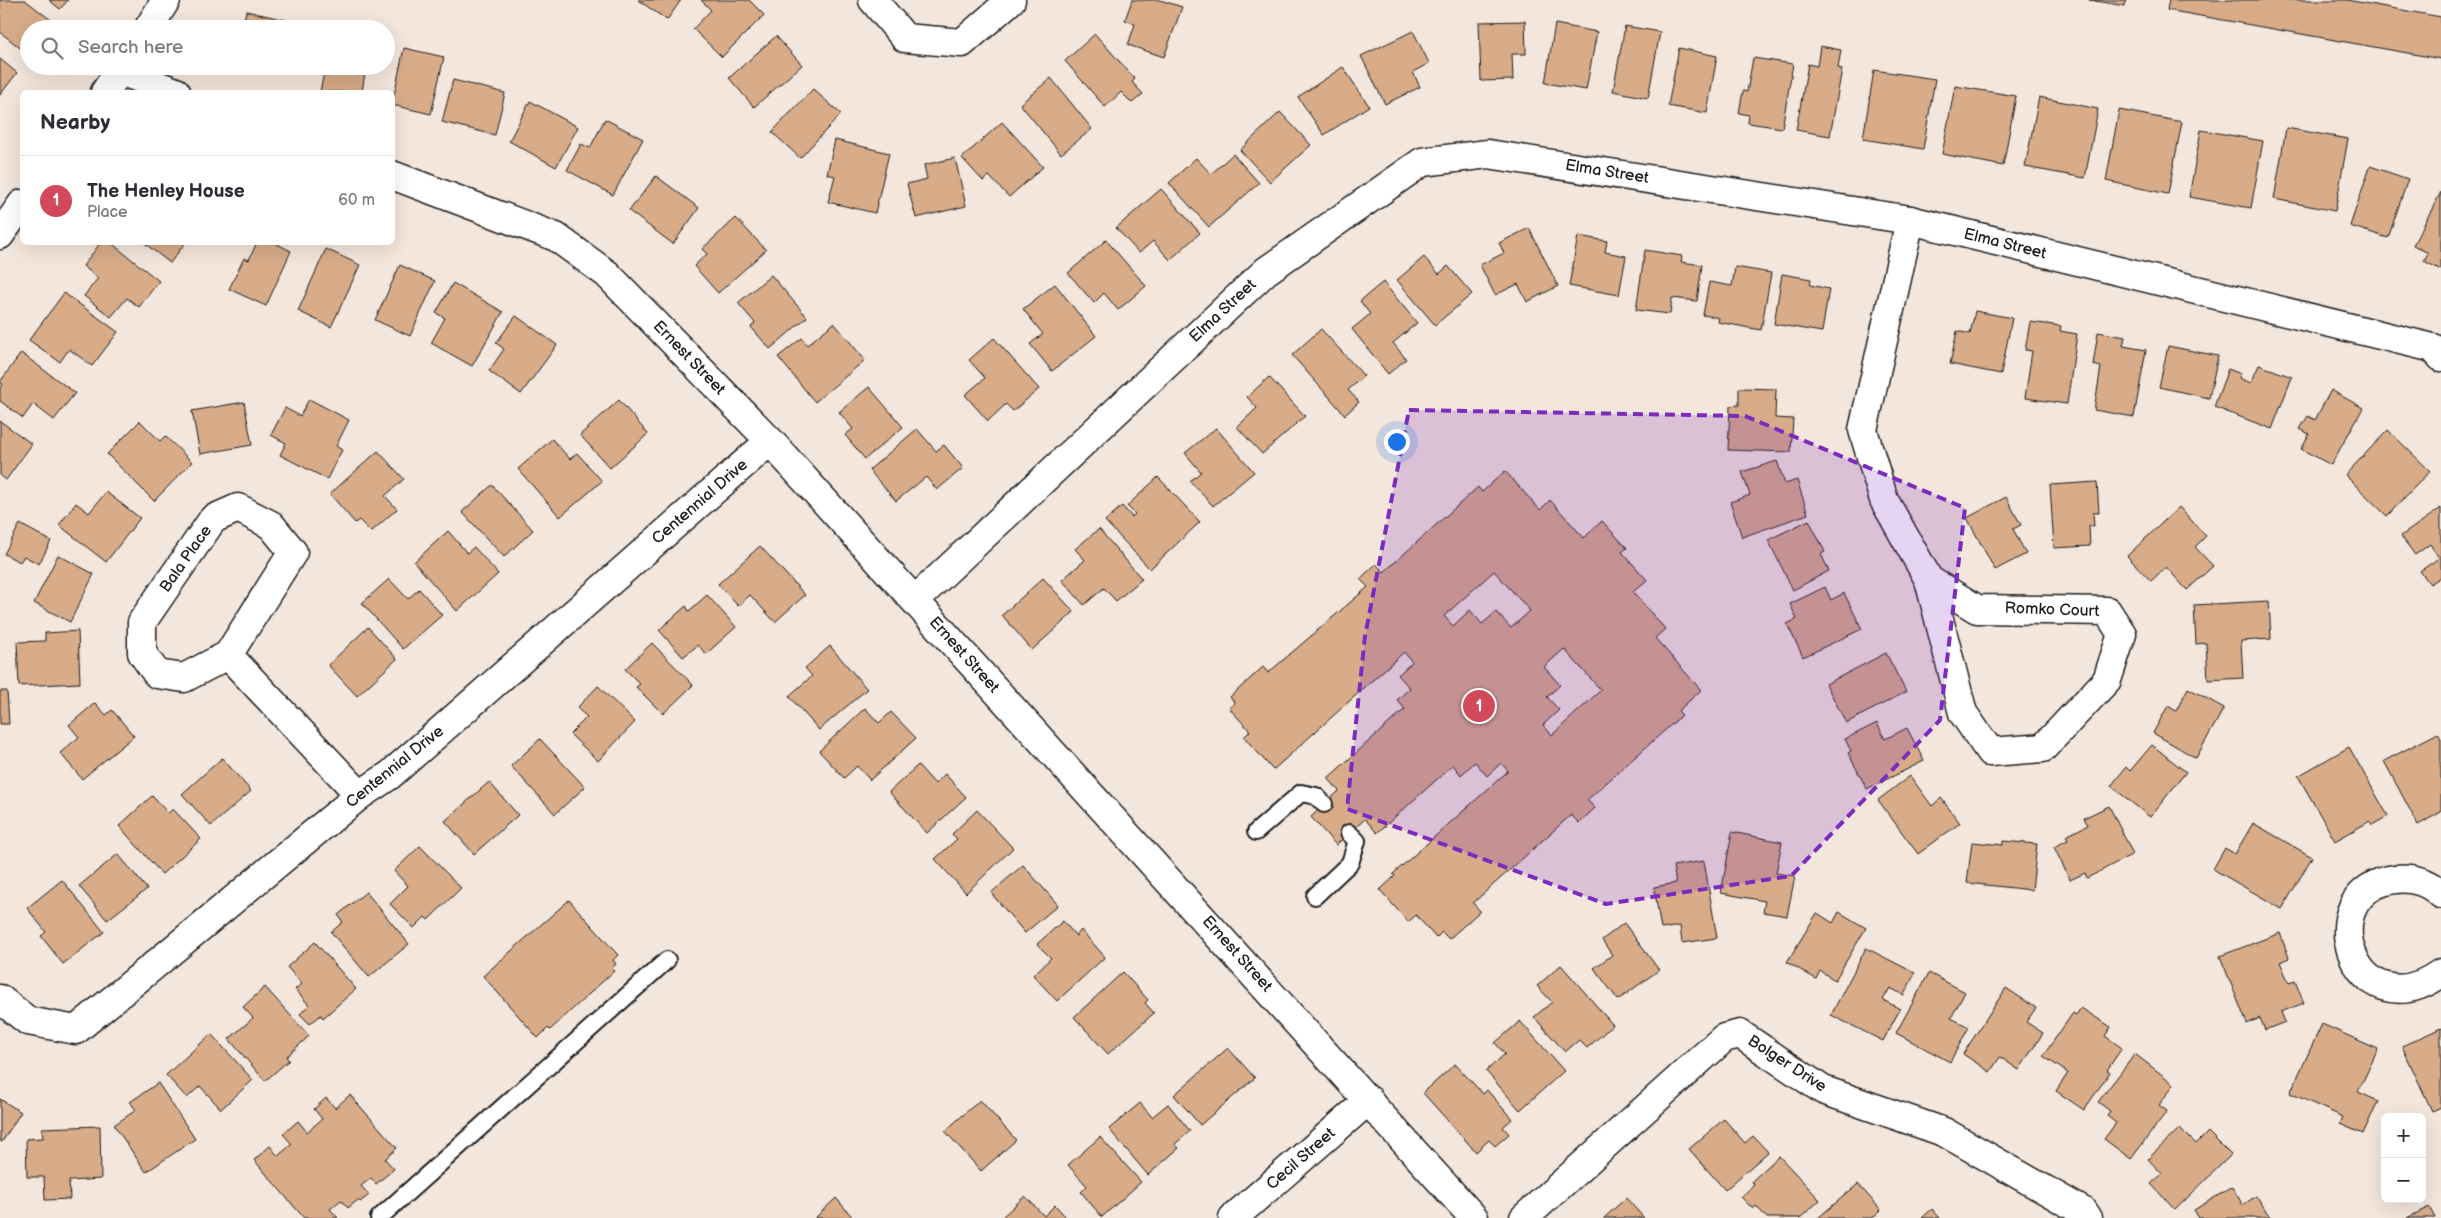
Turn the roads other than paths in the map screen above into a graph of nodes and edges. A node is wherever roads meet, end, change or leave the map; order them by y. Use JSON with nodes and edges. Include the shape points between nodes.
{"nodes":[{"id":1,"x":166,"y":0,"type":"edge"},
{"id":2,"x":873,"y":0,"type":"edge"},
{"id":3,"x":1010,"y":0,"type":"edge"},
{"id":4,"x":154,"y":20,"type":"edge"},
{"id":5,"x":116,"y":77,"type":"edge"},
{"id":6,"x":168,"y":90,"type":"edge"},
{"id":7,"x":395,"y":176,"type":"edge"},
{"id":8,"x":20,"y":207,"type":"edge"},
{"id":9,"x":1910,"y":220,"type":"junction"},
{"id":10,"x":0,"y":235,"type":"edge"},
{"id":11,"x":2441,"y":357,"type":"edge"},
{"id":12,"x":770,"y":440,"type":"junction"},
{"id":13,"x":1929,"y":580,"type":"junction"},
{"id":14,"x":915,"y":600,"type":"junction"},
{"id":15,"x":228,"y":656,"type":"junction"},
{"id":16,"x":360,"y":795,"type":"junction"},
{"id":17,"x":1324,"y":804,"type":"dead end"},
{"id":18,"x":1256,"y":832,"type":"dead end"},
{"id":19,"x":1349,"y":833,"type":"dead end"},
{"id":20,"x":2441,"y":894,"type":"edge"},
{"id":21,"x":1315,"y":896,"type":"dead end"},
{"id":22,"x":667,"y":960,"type":"dead end"},
{"id":23,"x":2441,"y":973,"type":"edge"},
{"id":24,"x":0,"y":999,"type":"edge"},
{"id":25,"x":1369,"y":1100,"type":"junction"},
{"id":26,"x":380,"y":1218,"type":"edge"},
{"id":27,"x":1233,"y":1218,"type":"edge"},
{"id":28,"x":1474,"y":1218,"type":"edge"},
{"id":29,"x":1524,"y":1218,"type":"edge"},
{"id":30,"x":2088,"y":1218,"type":"edge"}],
"edges":[{"from":1,"to":4,"type":"street"},
{"from":2,"to":3,"type":"street","via":[[905,38],[962,43]]},
{"from":5,"to":6,"type":"street"},
{"from":7,"to":12,"type":"street","name":"Ernest Street","via":[[556,237],[607,274]]},
{"from":8,"to":10,"type":"street"},
{"from":9,"to":11,"type":"street","name":"Elma Street","via":[[2433,348]]},
{"from":9,"to":13,"type":"street","name":"Romko Court","via":[[1863,430],[1884,500]]},
{"from":9,"to":14,"type":"street","name":"Elma Street","via":[[1488,154],[1422,162],[1266,271]]},
{"from":12,"to":14,"type":"street","name":"Ernest Street"},
{"from":12,"to":16,"type":"street","name":"Centennial Drive","via":[[390,775]]},
{"from":13,"to":13,"type":"street","name":"Romko Court","via":[[1963,713],[1990,752],[2043,748],[2107,680],[2122,634],[2107,611],[1977,608]]},
{"from":14,"to":25,"type":"street","name":"Ernest Street"},
{"from":15,"to":15,"type":"street","name":"Bala Place","via":[[293,552],[271,525],[238,508],[213,519],[142,622],[142,654],[157,674],[184,678]]},
{"from":15,"to":16,"type":"street"},
{"from":16,"to":24,"type":"street","name":"Centennial Drive","via":[[76,1030],[28,1021]]},
{"from":17,"to":18,"type":"lane","via":[[1316,796],[1301,793]]},
{"from":19,"to":21,"type":"lane","via":[[1357,842],[1350,863]]},
{"from":20,"to":23,"type":"street","via":[[2422,881],[2387,880],[2358,900],[2350,915],[2347,933],[2349,950],[2357,966],[2371,980],[2388,988],[2408,989],[2426,984]]},
{"from":22,"to":26,"type":"lane"},
{"from":25,"to":27,"type":"street","name":"Cecil Street"},
{"from":25,"to":28,"type":"street","name":"Ernest Street"},
{"from":29,"to":30,"type":"street","name":"Bolger Drive","via":[[1724,1038],[1740,1034],[1823,1090],[1944,1132],[2084,1212]]}]}
